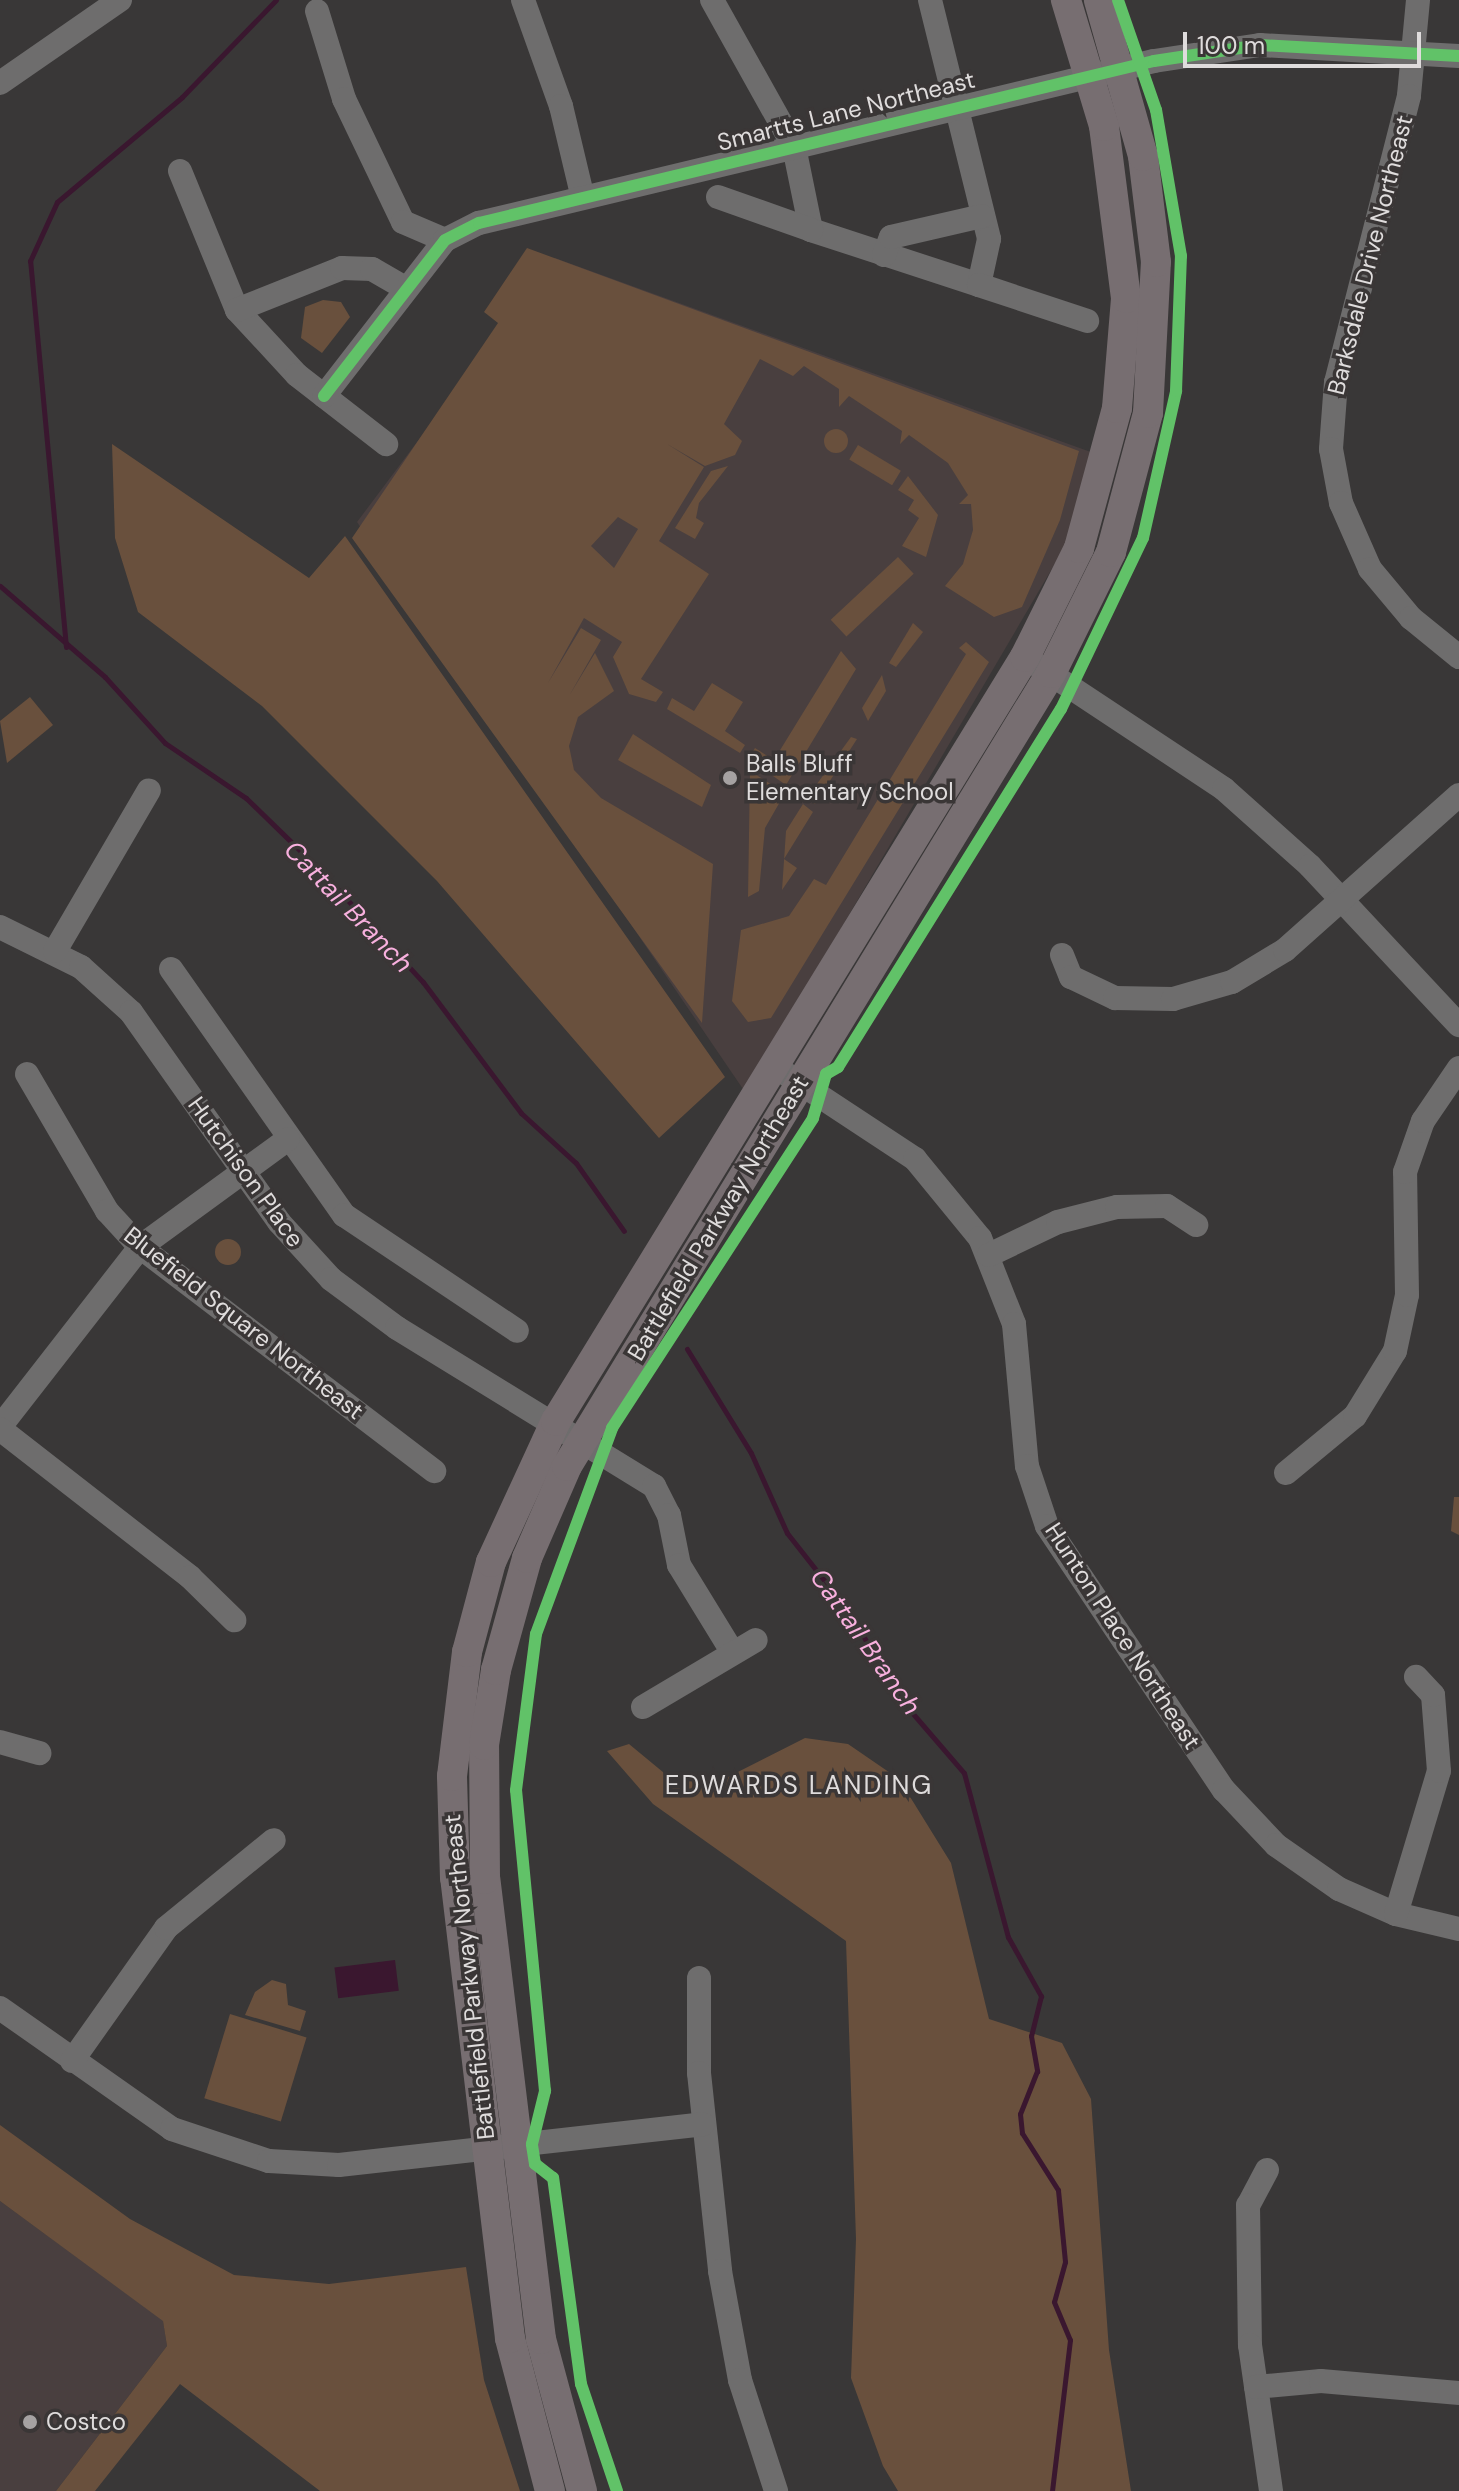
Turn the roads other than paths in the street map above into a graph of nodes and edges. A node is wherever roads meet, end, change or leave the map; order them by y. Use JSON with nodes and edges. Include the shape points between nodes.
{"nodes":[{"id":1,"x":120,"y":0,"type":"edge"},
{"id":2,"x":523,"y":0,"type":"edge"},
{"id":3,"x":712,"y":0,"type":"edge"},
{"id":4,"x":930,"y":0,"type":"edge"},
{"id":5,"x":1066,"y":0,"type":"edge"},
{"id":6,"x":1099,"y":0,"type":"edge"},
{"id":7,"x":1418,"y":0,"type":"edge"},
{"id":8,"x":317,"y":11,"type":"dead end"},
{"id":9,"x":1415,"y":52,"type":"junction"},
{"id":10,"x":1459,"y":56,"type":"edge"},
{"id":11,"x":1119,"y":69,"type":"junction"},
{"id":12,"x":1090,"y":75,"type":"junction"},
{"id":13,"x":0,"y":83,"type":"edge"},
{"id":14,"x":956,"y":106,"type":"junction"},
{"id":15,"x":794,"y":147,"type":"junction"},
{"id":16,"x":180,"y":171,"type":"dead end"},
{"id":17,"x":582,"y":194,"type":"junction"},
{"id":18,"x":718,"y":197,"type":"dead end"},
{"id":19,"x":982,"y":216,"type":"junction"},
{"id":20,"x":811,"y":230,"type":"junction"},
{"id":21,"x":445,"y":240,"type":"junction"},
{"id":22,"x":884,"y":255,"type":"junction"},
{"id":23,"x":979,"y":285,"type":"junction"},
{"id":24,"x":406,"y":289,"type":"junction"},
{"id":25,"x":237,"y":310,"type":"junction"},
{"id":26,"x":1087,"y":321,"type":"dead end"},
{"id":27,"x":324,"y":396,"type":"junction"},
{"id":28,"x":386,"y":444,"type":"dead end"},
{"id":29,"x":1025,"y":657,"type":"junction"},
{"id":30,"x":1459,"y":657,"type":"edge"},
{"id":31,"x":1051,"y":673,"type":"junction"},
{"id":32,"x":149,"y":790,"type":"dead end"},
{"id":33,"x":1459,"y":795,"type":"edge"},
{"id":34,"x":1343,"y":902,"type":"junction"},
{"id":35,"x":0,"y":927,"type":"edge"},
{"id":36,"x":55,"y":951,"type":"junction"},
{"id":37,"x":1062,"y":955,"type":"dead end"},
{"id":38,"x":171,"y":969,"type":"dead end"},
{"id":39,"x":1459,"y":1025,"type":"edge"},
{"id":40,"x":774,"y":1066,"type":"junction"},
{"id":41,"x":1459,"y":1068,"type":"edge"},
{"id":42,"x":27,"y":1074,"type":"dead end"},
{"id":43,"x":801,"y":1083,"type":"junction"},
{"id":44,"x":288,"y":1139,"type":"junction"},
{"id":45,"x":243,"y":1172,"type":"junction"},
{"id":46,"x":1196,"y":1225,"type":"dead end"},
{"id":47,"x":140,"y":1247,"type":"junction"},
{"id":48,"x":989,"y":1255,"type":"junction"},
{"id":49,"x":517,"y":1331,"type":"dead end"},
{"id":50,"x":556,"y":1421,"type":"junction"},
{"id":51,"x":0,"y":1428,"type":"edge"},
{"id":52,"x":583,"y":1439,"type":"junction"},
{"id":53,"x":434,"y":1471,"type":"dead end"},
{"id":54,"x":1286,"y":1473,"type":"dead end"},
{"id":55,"x":234,"y":1620,"type":"dead end"},
{"id":56,"x":756,"y":1640,"type":"dead end"},
{"id":57,"x":733,"y":1653,"type":"junction"},
{"id":58,"x":1416,"y":1677,"type":"dead end"},
{"id":59,"x":643,"y":1707,"type":"dead end"},
{"id":60,"x":0,"y":1742,"type":"edge"},
{"id":61,"x":39,"y":1753,"type":"dead end"},
{"id":62,"x":274,"y":1840,"type":"dead end"},
{"id":63,"x":1396,"y":1914,"type":"junction"},
{"id":64,"x":1459,"y":1929,"type":"edge"},
{"id":65,"x":699,"y":1978,"type":"dead end"},
{"id":66,"x":0,"y":2008,"type":"edge"},
{"id":67,"x":72,"y":2061,"type":"junction"},
{"id":68,"x":703,"y":2124,"type":"junction"},
{"id":69,"x":518,"y":2146,"type":"junction"},
{"id":70,"x":486,"y":2149,"type":"junction"},
{"id":71,"x":1267,"y":2170,"type":"dead end"},
{"id":72,"x":1256,"y":2387,"type":"junction"},
{"id":73,"x":1459,"y":2393,"type":"edge"},
{"id":74,"x":550,"y":2491,"type":"edge"},
{"id":75,"x":582,"y":2491,"type":"edge"},
{"id":76,"x":776,"y":2491,"type":"edge"},
{"id":77,"x":1271,"y":2491,"type":"edge"}],
"edges":[{"from":1,"to":13,"type":"street"},
{"from":2,"to":17,"type":"street","via":[[561,106]]},
{"from":3,"to":15,"type":"street","name":"Smartts Lane Northeast"},
{"from":4,"to":14,"type":"street","name":"Smartts Lane Northeast"},
{"from":5,"to":12,"type":"main road","name":"Battlefield Parkway Northeast"},
{"from":6,"to":11,"type":"main road","name":"Battlefield Parkway Northeast"},
{"from":7,"to":9,"type":"street","name":"Barksdale Drive Northeast"},
{"from":8,"to":21,"type":"street","via":[[344,99],[403,222]]},
{"from":9,"to":10,"type":"street","name":"Smartts Lane Northeast"},
{"from":9,"to":11,"type":"street","name":"Smartts Lane Northeast","via":[[1260,45]]},
{"from":9,"to":30,"type":"street","name":"Barksdale Drive Northeast","via":[[1336,382],[1331,449],[1341,503],[1370,569],[1411,618]]},
{"from":11,"to":12,"type":"street","name":"Smartts Lane Northeast"},
{"from":11,"to":31,"type":"main road","name":"Battlefield Parkway Northeast","via":[[1152,214],[1154,372],[1124,517]]},
{"from":12,"to":14,"type":"street","name":"Smartts Lane Northeast"},
{"from":12,"to":29,"type":"main road","name":"Battlefield Parkway Northeast","via":[[1123,239],[1122,367],[1093,506]]},
{"from":14,"to":15,"type":"street","name":"Smartts Lane Northeast"},
{"from":14,"to":19,"type":"street"},
{"from":15,"to":17,"type":"street","name":"Smartts Lane Northeast"},
{"from":15,"to":20,"type":"street"},
{"from":16,"to":25,"type":"street"},
{"from":17,"to":21,"type":"street","name":"Smartts Lane Northeast","via":[[479,223]]},
{"from":18,"to":20,"type":"street"},
{"from":19,"to":22,"type":"street","via":[[891,237]]},
{"from":19,"to":23,"type":"street","via":[[989,239]]},
{"from":20,"to":22,"type":"street"},
{"from":21,"to":24,"type":"street","name":"Smartts Lane Northeast"},
{"from":22,"to":23,"type":"street"},
{"from":23,"to":26,"type":"street"},
{"from":24,"to":25,"type":"street","via":[[372,269],[342,268]]},
{"from":24,"to":27,"type":"street","name":"Smartts Lane Northeast"},
{"from":25,"to":27,"type":"street"},
{"from":27,"to":28,"type":"street"},
{"from":29,"to":31,"type":"street"},
{"from":29,"to":40,"type":"main road","name":"Battlefield Parkway Northeast"},
{"from":31,"to":34,"type":"street","via":[[1224,789]]},
{"from":31,"to":43,"type":"main road","name":"Battlefield Parkway Northeast"},
{"from":32,"to":36,"type":"street"},
{"from":33,"to":34,"type":"street"},
{"from":34,"to":37,"type":"street","via":[[1260,967],[1173,999],[1093,993],[1071,977]]},
{"from":34,"to":39,"type":"street"},
{"from":35,"to":36,"type":"street","name":"Hutchison Place"},
{"from":36,"to":45,"type":"street","name":"Hutchison Place","via":[[131,1012]]},
{"from":38,"to":44,"type":"street"},
{"from":40,"to":43,"type":"street","name":"Hunton Place Northeast"},
{"from":40,"to":50,"type":"main road","name":"Battlefield Parkway Northeast"},
{"from":41,"to":54,"type":"street","via":[[1423,1121],[1405,1172],[1407,1295],[1395,1351],[1355,1416]]},
{"from":42,"to":47,"type":"street","name":"Bluefield Square Northeast","via":[[107,1211]]},
{"from":43,"to":48,"type":"street","name":"Hunton Place Northeast","via":[[915,1159]]},
{"from":43,"to":52,"type":"main road","name":"Battlefield Parkway Northeast"},
{"from":44,"to":45,"type":"street"},
{"from":44,"to":49,"type":"street","via":[[364,1232]]},
{"from":45,"to":47,"type":"street"},
{"from":45,"to":50,"type":"street","name":"Hutchison Place","via":[[304,1253],[363,1305]]},
{"from":46,"to":48,"type":"street","via":[[1167,1206],[1117,1207],[1058,1222]]},
{"from":47,"to":51,"type":"street"},
{"from":47,"to":53,"type":"street","name":"Bluefield Square Northeast"},
{"from":48,"to":63,"type":"street","name":"Hunton Place Northeast","via":[[1014,1324],[1027,1466],[1062,1552],[1249,1819],[1306,1869]]},
{"from":50,"to":52,"type":"street","name":"Hutchison Place"},
{"from":50,"to":70,"type":"main road","name":"Battlefield Parkway Northeast","via":[[491,1562],[454,1748],[451,1830]]},
{"from":51,"to":55,"type":"street","via":[[190,1577]]},
{"from":52,"to":57,"type":"street","name":"Hutchison Place","via":[[654,1486],[669,1515],[679,1565]]},
{"from":52,"to":69,"type":"main road","name":"Battlefield Parkway Northeast","via":[[516,1591],[484,1745],[485,1879]]},
{"from":56,"to":57,"type":"street"},
{"from":57,"to":59,"type":"street"},
{"from":58,"to":63,"type":"street","via":[[1433,1695],[1439,1771]]},
{"from":60,"to":61,"type":"street"},
{"from":62,"to":67,"type":"street","via":[[166,1928]]},
{"from":63,"to":64,"type":"street","name":"Hunton Place Northeast"},
{"from":65,"to":68,"type":"street"},
{"from":66,"to":67,"type":"street"},
{"from":67,"to":70,"type":"street","via":[[172,2129],[269,2161],[339,2165]]},
{"from":68,"to":69,"type":"street"},
{"from":68,"to":76,"type":"street","via":[[728,2326]]},
{"from":69,"to":70,"type":"street"},
{"from":69,"to":75,"type":"main road","name":"Battlefield Parkway Northeast","via":[[541,2339]]},
{"from":70,"to":74,"type":"main road","name":"Battlefield Parkway Northeast","via":[[510,2338]]},
{"from":71,"to":72,"type":"street","via":[[1248,2205]]},
{"from":72,"to":73,"type":"street","via":[[1321,2381]]},
{"from":72,"to":77,"type":"street"}]}
